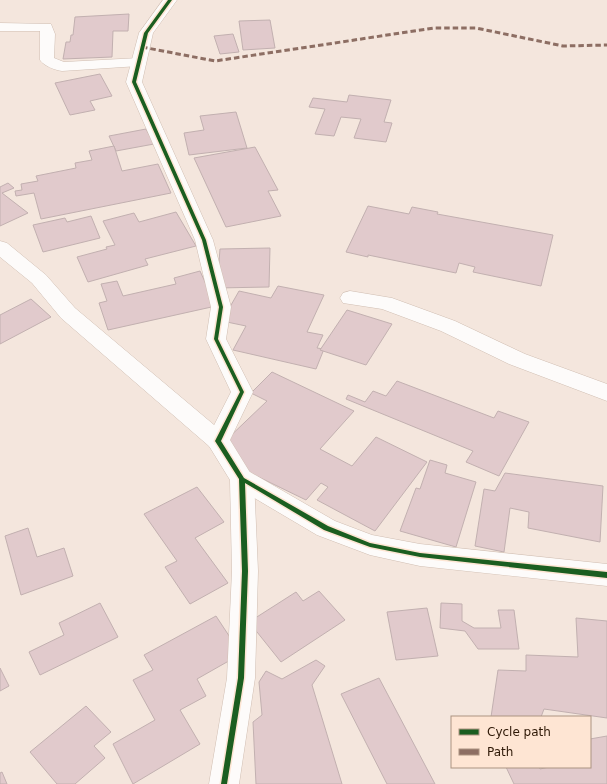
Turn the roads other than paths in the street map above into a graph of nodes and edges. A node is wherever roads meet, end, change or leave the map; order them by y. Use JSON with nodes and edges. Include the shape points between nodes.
{"nodes":[{"id":1,"x":170,"y":0,"type":"edge"},
{"id":2,"x":0,"y":27,"type":"edge"},
{"id":3,"x":139,"y":62,"type":"junction"},
{"id":4,"x":0,"y":247,"type":"edge"},
{"id":5,"x":350,"y":298,"type":"dead end"},
{"id":6,"x":607,"y":393,"type":"edge"},
{"id":7,"x":218,"y":441,"type":"junction"},
{"id":8,"x":242,"y":479,"type":"junction"},
{"id":9,"x":607,"y":575,"type":"edge"},
{"id":10,"x":224,"y":784,"type":"edge"}],
"edges":[{"from":1,"to":3,"type":"street","via":[[146,33]]},
{"from":2,"to":3,"type":"street","via":[[46,27],[47,60],[62,67]]},
{"from":3,"to":7,"type":"street","via":[[134,82],[204,240],[220,307],[216,339],[242,392]]},
{"from":4,"to":7,"type":"street","via":[[39,279],[68,313]]},
{"from":5,"to":6,"type":"street","via":[[385,303],[448,326],[517,359]]},
{"from":7,"to":8,"type":"street"},
{"from":8,"to":9,"type":"street","via":[[326,528],[370,545],[420,555]]},
{"from":8,"to":10,"type":"street","via":[[245,571],[241,678]]}]}
